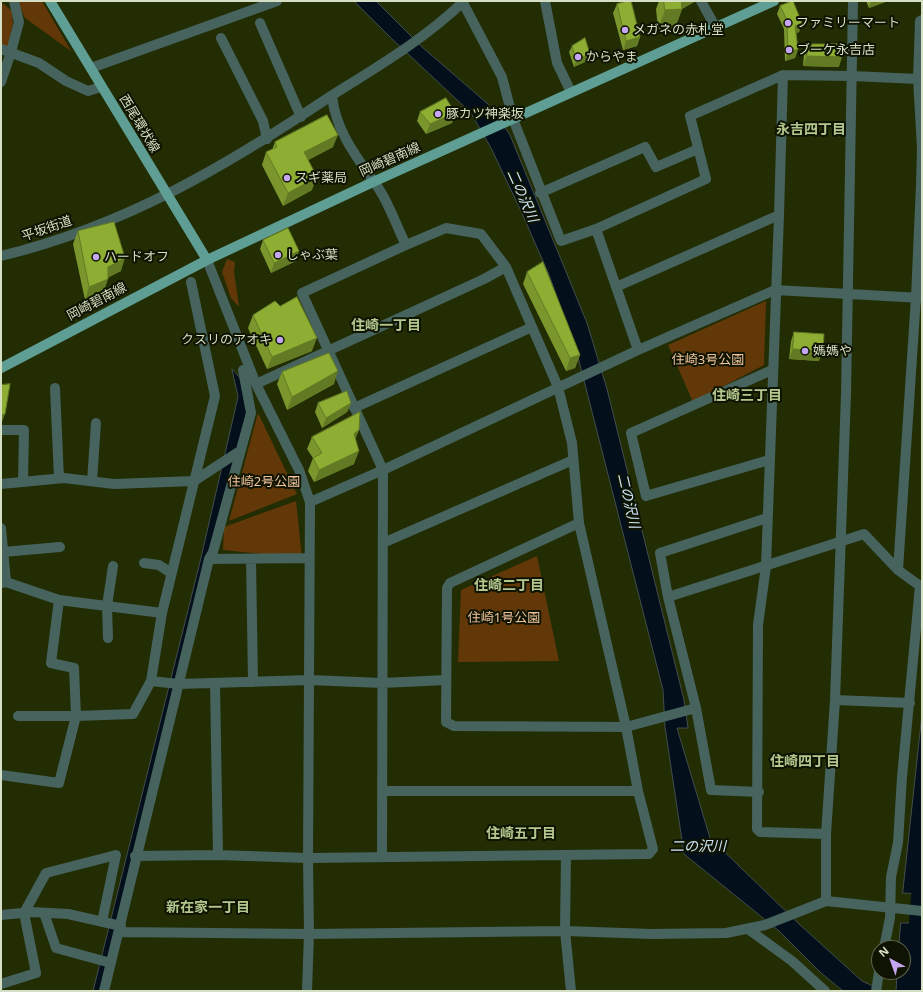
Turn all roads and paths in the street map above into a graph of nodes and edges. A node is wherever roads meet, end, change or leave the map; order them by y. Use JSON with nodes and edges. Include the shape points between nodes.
{"nodes":[{"id":1,"x":14,"y":1,"type":"edge"},
{"id":2,"x":50,"y":1,"type":"edge"},
{"id":3,"x":277,"y":1,"type":"edge"},
{"id":4,"x":545,"y":1,"type":"edge"},
{"id":5,"x":701,"y":1,"type":"edge"},
{"id":6,"x":774,"y":1,"type":"edge"},
{"id":7,"x":853,"y":1,"type":"edge"},
{"id":8,"x":463,"y":2,"type":"edge"},
{"id":9,"x":922,"y":20,"type":"edge"},
{"id":10,"x":260,"y":23,"type":"dead end"},
{"id":11,"x":716,"y":28,"type":"junction"},
{"id":12,"x":221,"y":38,"type":"dead end"},
{"id":13,"x":1,"y":49,"type":"edge"},
{"id":14,"x":12,"y":52,"type":"junction"},
{"id":15,"x":91,"y":68,"type":"junction"},
{"id":16,"x":783,"y":75,"type":"junction"},
{"id":17,"x":852,"y":76,"type":"junction"},
{"id":18,"x":918,"y":79,"type":"junction"},
{"id":19,"x":1,"y":82,"type":"edge"},
{"id":20,"x":101,"y":87,"type":"junction"},
{"id":21,"x":570,"y":92,"type":"junction"},
{"id":22,"x":332,"y":96,"type":"junction"},
{"id":23,"x":301,"y":117,"type":"junction"},
{"id":24,"x":513,"y":120,"type":"junction"},
{"id":25,"x":267,"y":139,"type":"junction"},
{"id":26,"x":698,"y":150,"type":"junction"},
{"id":27,"x":373,"y":182,"type":"junction"},
{"id":28,"x":540,"y":192,"type":"junction"},
{"id":29,"x":167,"y":195,"type":"junction"},
{"id":30,"x":779,"y":215,"type":"junction"},
{"id":31,"x":596,"y":229,"type":"junction"},
{"id":32,"x":406,"y":245,"type":"junction"},
{"id":33,"x":1,"y":256,"type":"edge"},
{"id":34,"x":208,"y":260,"type":"junction"},
{"id":35,"x":506,"y":267,"type":"junction"},
{"id":36,"x":191,"y":282,"type":"dead end"},
{"id":37,"x":616,"y":287,"type":"junction"},
{"id":38,"x":775,"y":290,"type":"junction"},
{"id":39,"x":848,"y":294,"type":"junction"},
{"id":40,"x":919,"y":298,"type":"edge"},
{"id":41,"x":532,"y":327,"type":"junction"},
{"id":42,"x":328,"y":350,"type":"junction"},
{"id":43,"x":638,"y":350,"type":"junction"},
{"id":44,"x":1,"y":368,"type":"edge"},
{"id":45,"x":243,"y":370,"type":"dead end"},
{"id":46,"x":772,"y":370,"type":"junction"},
{"id":47,"x":256,"y":384,"type":"junction"},
{"id":48,"x":558,"y":387,"type":"junction"},
{"id":49,"x":55,"y":388,"type":"dead end"},
{"id":50,"x":354,"y":408,"type":"junction"},
{"id":51,"x":96,"y":423,"type":"dead end"},
{"id":52,"x":1,"y":430,"type":"edge"},
{"id":53,"x":238,"y":453,"type":"junction"},
{"id":54,"x":573,"y":460,"type":"junction"},
{"id":55,"x":769,"y":460,"type":"junction"},
{"id":56,"x":383,"y":470,"type":"junction"},
{"id":57,"x":59,"y":478,"type":"junction"},
{"id":58,"x":92,"y":481,"type":"junction"},
{"id":59,"x":194,"y":481,"type":"junction"},
{"id":60,"x":23,"y":482,"type":"junction"},
{"id":61,"x":1,"y":484,"type":"edge"},
{"id":62,"x":310,"y":502,"type":"junction"},
{"id":63,"x":767,"y":518,"type":"junction"},
{"id":64,"x":579,"y":524,"type":"junction"},
{"id":65,"x":1,"y":528,"type":"edge"},
{"id":66,"x":840,"y":541,"type":"junction"},
{"id":67,"x":383,"y":543,"type":"junction"},
{"id":68,"x":60,"y":547,"type":"dead end"},
{"id":69,"x":3,"y":552,"type":"junction"},
{"id":70,"x":309,"y":558,"type":"junction"},
{"id":71,"x":209,"y":559,"type":"junction"},
{"id":72,"x":251,"y":559,"type":"junction"},
{"id":73,"x":144,"y":563,"type":"dead end"},
{"id":74,"x":113,"y":566,"type":"dead end"},
{"id":75,"x":766,"y":566,"type":"junction"},
{"id":76,"x":898,"y":570,"type":"junction"},
{"id":77,"x":172,"y":573,"type":"junction"},
{"id":78,"x":4,"y":583,"type":"edge"},
{"id":79,"x":668,"y":597,"type":"junction"},
{"id":80,"x":59,"y":600,"type":"junction"},
{"id":81,"x":107,"y":606,"type":"junction"},
{"id":82,"x":162,"y":613,"type":"junction"},
{"id":83,"x":108,"y":638,"type":"dead end"},
{"id":84,"x":918,"y":662,"type":"edge"},
{"id":85,"x":310,"y":680,"type":"junction"},
{"id":86,"x":446,"y":680,"type":"junction"},
{"id":87,"x":151,"y":681,"type":"junction"},
{"id":88,"x":254,"y":682,"type":"junction"},
{"id":89,"x":382,"y":683,"type":"junction"},
{"id":90,"x":178,"y":684,"type":"junction"},
{"id":91,"x":215,"y":684,"type":"junction"},
{"id":92,"x":835,"y":700,"type":"junction"},
{"id":93,"x":910,"y":703,"type":"junction"},
{"id":94,"x":691,"y":710,"type":"junction"},
{"id":95,"x":18,"y":716,"type":"dead end"},
{"id":96,"x":76,"y":716,"type":"junction"},
{"id":97,"x":626,"y":727,"type":"junction"},
{"id":98,"x":1,"y":775,"type":"edge"},
{"id":99,"x":383,"y":791,"type":"junction"},
{"id":100,"x":638,"y":791,"type":"junction"},
{"id":101,"x":759,"y":792,"type":"junction"},
{"id":102,"x":826,"y":834,"type":"junction"},
{"id":103,"x":218,"y":855,"type":"junction"},
{"id":104,"x":566,"y":855,"type":"junction"},
{"id":105,"x":135,"y":856,"type":"junction"},
{"id":106,"x":382,"y":856,"type":"junction"},
{"id":107,"x":308,"y":858,"type":"junction"},
{"id":108,"x":826,"y":901,"type":"junction"},
{"id":109,"x":892,"y":908,"type":"junction"},
{"id":110,"x":922,"y":911,"type":"edge"},
{"id":111,"x":24,"y":913,"type":"junction"},
{"id":112,"x":44,"y":913,"type":"junction"},
{"id":113,"x":1,"y":915,"type":"edge"},
{"id":114,"x":102,"y":922,"type":"junction"},
{"id":115,"x":120,"y":929,"type":"junction"},
{"id":116,"x":748,"y":929,"type":"junction"},
{"id":117,"x":565,"y":931,"type":"junction"},
{"id":118,"x":309,"y":934,"type":"junction"},
{"id":119,"x":886,"y":940,"type":"edge"},
{"id":120,"x":111,"y":963,"type":"junction"},
{"id":121,"x":878,"y":980,"type":"edge"},
{"id":122,"x":1,"y":984,"type":"edge"},
{"id":123,"x":104,"y":991,"type":"edge"},
{"id":124,"x":307,"y":991,"type":"edge"},
{"id":125,"x":571,"y":991,"type":"edge"},
{"id":126,"x":825,"y":991,"type":"edge"},
{"id":127,"x":876,"y":991,"type":"edge"}],
"edges":[{"from":1,"to":14,"type":"street","via":[[19,22]]},
{"from":2,"to":15,"type":"main road","name":"西尾環状線"},
{"from":3,"to":15,"type":"street"},
{"from":4,"to":21,"type":"street","via":[[557,63]]},
{"from":5,"to":11,"type":"street"},
{"from":6,"to":11,"type":"main road","name":"岡崎碧南線"},
{"from":7,"to":17,"type":"street"},
{"from":8,"to":22,"type":"street","name":"平坂街道","via":[[421,38]]},
{"from":8,"to":24,"type":"street","via":[[502,77]]},
{"from":9,"to":18,"type":"street"},
{"from":10,"to":23,"type":"street"},
{"from":11,"to":21,"type":"main road","name":"岡崎碧南線"},
{"from":12,"to":25,"type":"street","via":[[263,121]]},
{"from":13,"to":14,"type":"street"},
{"from":14,"to":19,"type":"street"},
{"from":14,"to":20,"type":"street","via":[[39,63],[66,81],[88,91]]},
{"from":15,"to":20,"type":"main road","name":"西尾環状線"},
{"from":16,"to":17,"type":"street"},
{"from":16,"to":26,"type":"street","via":[[690,116]]},
{"from":16,"to":30,"type":"street"},
{"from":17,"to":18,"type":"street"},
{"from":17,"to":39,"type":"street"},
{"from":18,"to":40,"type":"street","via":[[922,148]]},
{"from":20,"to":29,"type":"main road","name":"西尾環状線"},
{"from":21,"to":24,"type":"main road","name":"岡崎碧南線"},
{"from":22,"to":23,"type":"street","name":"平坂街道"},
{"from":22,"to":27,"type":"street","via":[[342,132]]},
{"from":23,"to":25,"type":"street","name":"平坂街道"},
{"from":24,"to":27,"type":"main road","name":"岡崎碧南線"},
{"from":24,"to":28,"type":"street"},
{"from":25,"to":29,"type":"street","name":"平坂街道"},
{"from":26,"to":28,"type":"street","via":[[656,167],[645,147]]},
{"from":26,"to":31,"type":"street","via":[[706,179]]},
{"from":27,"to":32,"type":"street"},
{"from":27,"to":34,"type":"main road","name":"岡崎碧南線"},
{"from":28,"to":31,"type":"street","via":[[561,241]]},
{"from":29,"to":33,"type":"street","name":"平坂街道","via":[[101,225]]},
{"from":29,"to":34,"type":"main road","name":"西尾環状線"},
{"from":30,"to":37,"type":"street"},
{"from":30,"to":38,"type":"street"},
{"from":31,"to":37,"type":"street"},
{"from":32,"to":35,"type":"street","via":[[446,228],[481,234]]},
{"from":32,"to":42,"type":"street","via":[[302,293]]},
{"from":34,"to":44,"type":"main road","name":"岡崎碧南線"},
{"from":34,"to":47,"type":"street"},
{"from":35,"to":41,"type":"street"},
{"from":35,"to":42,"type":"street"},
{"from":36,"to":59,"type":"street","via":[[215,396]]},
{"from":37,"to":43,"type":"street"},
{"from":38,"to":39,"type":"street"},
{"from":38,"to":43,"type":"street"},
{"from":38,"to":46,"type":"street"},
{"from":39,"to":40,"type":"street"},
{"from":39,"to":66,"type":"street"},
{"from":40,"to":76,"type":"street"},
{"from":41,"to":48,"type":"street"},
{"from":41,"to":50,"type":"street"},
{"from":42,"to":47,"type":"street"},
{"from":42,"to":50,"type":"street"},
{"from":43,"to":48,"type":"street"},
{"from":45,"to":53,"type":"street","via":[[251,413]]},
{"from":46,"to":55,"type":"street"},
{"from":46,"to":55,"type":"street","via":[[631,433],[646,496]]},
{"from":47,"to":62,"type":"street","via":[[299,470]]},
{"from":48,"to":54,"type":"street","via":[[572,443]]},
{"from":48,"to":56,"type":"street"},
{"from":49,"to":57,"type":"street"},
{"from":50,"to":56,"type":"street"},
{"from":51,"to":58,"type":"street"},
{"from":52,"to":60,"type":"street","via":[[24,430]]},
{"from":53,"to":59,"type":"street"},
{"from":53,"to":71,"type":"street","via":[[213,552]]},
{"from":54,"to":64,"type":"street"},
{"from":54,"to":67,"type":"street"},
{"from":55,"to":63,"type":"street"},
{"from":56,"to":62,"type":"street"},
{"from":56,"to":67,"type":"street"},
{"from":57,"to":58,"type":"street"},
{"from":57,"to":60,"type":"street"},
{"from":58,"to":59,"type":"street","via":[[114,484]]},
{"from":59,"to":77,"type":"street"},
{"from":60,"to":61,"type":"street"},
{"from":62,"to":70,"type":"street"},
{"from":63,"to":75,"type":"street"},
{"from":63,"to":79,"type":"street","via":[[660,553]]},
{"from":64,"to":86,"type":"street","via":[[450,583],[447,588]]},
{"from":64,"to":97,"type":"street"},
{"from":65,"to":69,"type":"street"},
{"from":66,"to":75,"type":"street"},
{"from":66,"to":76,"type":"street","via":[[864,534]]},
{"from":66,"to":92,"type":"street"},
{"from":67,"to":89,"type":"street"},
{"from":68,"to":69,"type":"street"},
{"from":69,"to":78,"type":"street"},
{"from":70,"to":72,"type":"street"},
{"from":70,"to":85,"type":"street"},
{"from":71,"to":72,"type":"street"},
{"from":71,"to":90,"type":"street"},
{"from":72,"to":88,"type":"street"},
{"from":73,"to":77,"type":"street","via":[[159,565]]},
{"from":74,"to":81,"type":"street"},
{"from":75,"to":79,"type":"street"},
{"from":75,"to":101,"type":"street","via":[[758,625]]},
{"from":76,"to":84,"type":"street","via":[[920,586]]},
{"from":77,"to":82,"type":"street"},
{"from":78,"to":80,"type":"street"},
{"from":79,"to":94,"type":"street"},
{"from":80,"to":81,"type":"street"},
{"from":80,"to":96,"type":"street","via":[[51,663],[74,668]]},
{"from":81,"to":82,"type":"street"},
{"from":81,"to":83,"type":"street"},
{"from":82,"to":87,"type":"street"},
{"from":84,"to":93,"type":"street"},
{"from":85,"to":88,"type":"street"},
{"from":85,"to":89,"type":"street"},
{"from":85,"to":107,"type":"street"},
{"from":86,"to":89,"type":"street"},
{"from":86,"to":97,"type":"street","via":[[446,722],[454,726]]},
{"from":87,"to":90,"type":"street"},
{"from":87,"to":96,"type":"street","via":[[133,714]]},
{"from":88,"to":91,"type":"street"},
{"from":89,"to":99,"type":"street"},
{"from":90,"to":91,"type":"street"},
{"from":90,"to":105,"type":"street"},
{"from":91,"to":103,"type":"street"},
{"from":92,"to":93,"type":"street"},
{"from":92,"to":102,"type":"street"},
{"from":93,"to":109,"type":"street","via":[[898,843],[891,877]]},
{"from":94,"to":97,"type":"street"},
{"from":94,"to":101,"type":"street","via":[[710,790]]},
{"from":95,"to":96,"type":"street"},
{"from":96,"to":98,"type":"street","via":[[59,783]]},
{"from":97,"to":100,"type":"street"},
{"from":99,"to":100,"type":"street"},
{"from":99,"to":106,"type":"street"},
{"from":100,"to":104,"type":"street","via":[[653,848],[649,854]]},
{"from":101,"to":102,"type":"street","via":[[757,829],[760,832]]},
{"from":102,"to":108,"type":"street"},
{"from":103,"to":105,"type":"street"},
{"from":103,"to":107,"type":"street"},
{"from":104,"to":106,"type":"street"},
{"from":104,"to":117,"type":"street"},
{"from":105,"to":115,"type":"street"},
{"from":106,"to":107,"type":"street"},
{"from":107,"to":118,"type":"street"},
{"from":108,"to":109,"type":"street"},
{"from":108,"to":116,"type":"street"},
{"from":109,"to":110,"type":"street"},
{"from":109,"to":119,"type":"street"},
{"from":111,"to":112,"type":"street"},
{"from":111,"to":113,"type":"street"},
{"from":111,"to":114,"type":"street","via":[[46,874],[116,855]]},
{"from":111,"to":122,"type":"street","via":[[36,973]]},
{"from":112,"to":114,"type":"street","via":[[68,914]]},
{"from":112,"to":120,"type":"street","via":[[56,948]]},
{"from":114,"to":115,"type":"street"},
{"from":115,"to":118,"type":"street"},
{"from":115,"to":120,"type":"street"},
{"from":116,"to":117,"type":"street","via":[[726,933],[652,934]]},
{"from":116,"to":126,"type":"street"},
{"from":117,"to":118,"type":"street"},
{"from":117,"to":125,"type":"street"},
{"from":118,"to":124,"type":"street"},
{"from":120,"to":123,"type":"street"},
{"from":121,"to":127,"type":"street"}]}
